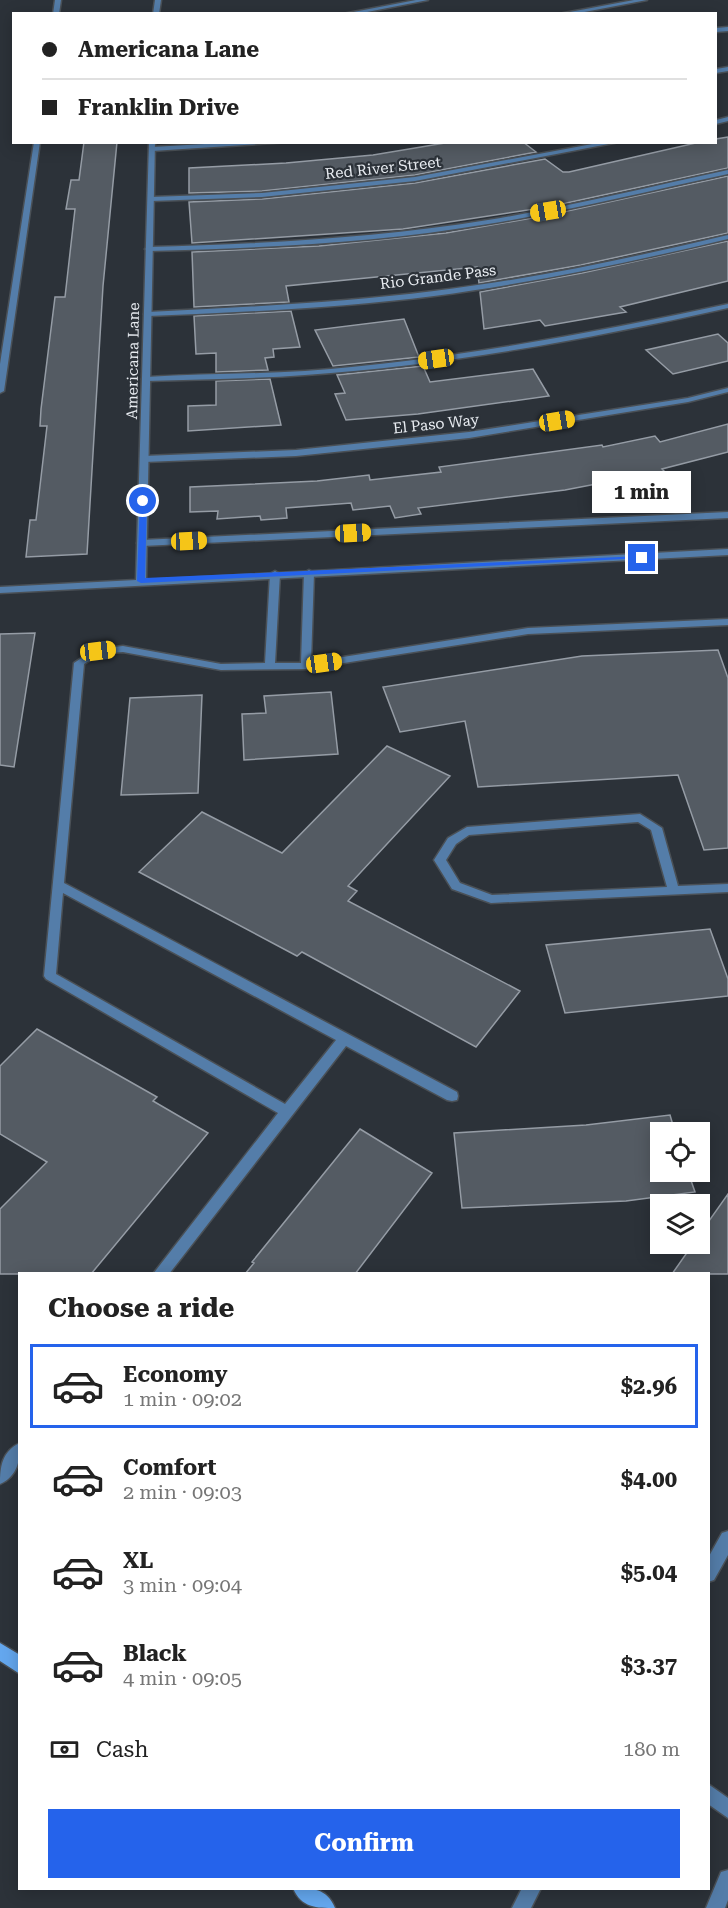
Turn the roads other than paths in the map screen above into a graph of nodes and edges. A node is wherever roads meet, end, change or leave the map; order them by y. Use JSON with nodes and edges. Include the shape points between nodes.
{"nodes":[{"id":1,"x":425,"y":0,"type":"edge"},
{"id":2,"x":644,"y":0,"type":"edge"},
{"id":3,"x":356,"y":12,"type":"edge"},
{"id":4,"x":573,"y":12,"type":"edge"},
{"id":5,"x":37,"y":144,"type":"edge"},
{"id":6,"x":219,"y":144,"type":"edge"},
{"id":7,"x":605,"y":144,"type":"edge"},
{"id":8,"x":152,"y":146,"type":"edge"},
{"id":9,"x":728,"y":172,"type":"edge"},
{"id":10,"x":151,"y":199,"type":"junction"},
{"id":11,"x":728,"y":237,"type":"edge"},
{"id":12,"x":149,"y":249,"type":"junction"},
{"id":13,"x":728,"y":306,"type":"edge"},
{"id":14,"x":148,"y":314,"type":"junction"},
{"id":15,"x":146,"y":379,"type":"junction"},
{"id":16,"x":728,"y":390,"type":"edge"},
{"id":17,"x":0,"y":392,"type":"edge"},
{"id":18,"x":144,"y":459,"type":"junction"},
{"id":19,"x":728,"y":514,"type":"edge"},
{"id":20,"x":142,"y":543,"type":"junction"},
{"id":21,"x":728,"y":552,"type":"edge"},
{"id":22,"x":309,"y":573,"type":"junction"},
{"id":23,"x":276,"y":574,"type":"junction"},
{"id":24,"x":141,"y":581,"type":"junction"},
{"id":25,"x":0,"y":590,"type":"edge"},
{"id":26,"x":728,"y":622,"type":"edge"},
{"id":27,"x":270,"y":666,"type":"junction"},
{"id":28,"x":306,"y":666,"type":"junction"},
{"id":29,"x":58,"y":885,"type":"junction"},
{"id":30,"x":728,"y":888,"type":"edge"},
{"id":31,"x":674,"y":891,"type":"junction"},
{"id":32,"x":344,"y":1039,"type":"junction"},
{"id":33,"x":452,"y":1096,"type":"dead end"},
{"id":34,"x":287,"y":1112,"type":"junction"},
{"id":35,"x":162,"y":1272,"type":"edge"},
{"id":36,"x":18,"y":1454,"type":"edge"},
{"id":37,"x":0,"y":1476,"type":"edge"},
{"id":38,"x":728,"y":1539,"type":"edge"},
{"id":39,"x":710,"y":1570,"type":"edge"},
{"id":40,"x":0,"y":1651,"type":"edge"},
{"id":41,"x":18,"y":1664,"type":"edge"},
{"id":42,"x":710,"y":1795,"type":"edge"},
{"id":43,"x":728,"y":1809,"type":"edge"},
{"id":44,"x":728,"y":1879,"type":"edge"},
{"id":45,"x":304,"y":1890,"type":"edge"},
{"id":46,"x":531,"y":1890,"type":"edge"},
{"id":47,"x":326,"y":1908,"type":"edge"},
{"id":48,"x":521,"y":1908,"type":"edge"},
{"id":49,"x":715,"y":1908,"type":"edge"}],
"edges":[{"from":1,"to":3,"type":"street"},
{"from":2,"to":4,"type":"street"},
{"from":5,"to":17,"type":"street"},
{"from":6,"to":8,"type":"street"},
{"from":7,"to":10,"type":"street","name":"Red River Street","via":[[415,179],[262,195]]},
{"from":8,"to":10,"type":"street","name":"Americana Lane"},
{"from":9,"to":12,"type":"street","via":[[548,211],[382,236]]},
{"from":10,"to":12,"type":"street","name":"Americana Lane"},
{"from":11,"to":14,"type":"street","name":"Rio Grande Pass","via":[[616,264],[472,288],[291,307]]},
{"from":12,"to":14,"type":"street","name":"Americana Lane"},
{"from":13,"to":15,"type":"street","via":[[630,328],[413,362],[326,372]]},
{"from":14,"to":15,"type":"street","name":"Americana Lane"},
{"from":15,"to":18,"type":"street","name":"Americana Lane"},
{"from":16,"to":18,"type":"street","name":"El Paso Way","via":[[688,400],[469,435],[296,453]]},
{"from":18,"to":20,"type":"street","name":"Americana Lane"},
{"from":19,"to":20,"type":"street"},
{"from":20,"to":24,"type":"street","name":"Americana Lane"},
{"from":21,"to":22,"type":"street"},
{"from":22,"to":23,"type":"street"},
{"from":22,"to":28,"type":"street"},
{"from":23,"to":24,"type":"street"},
{"from":23,"to":27,"type":"street"},
{"from":24,"to":25,"type":"street"},
{"from":26,"to":28,"type":"street","via":[[528,631]]},
{"from":27,"to":28,"type":"street"},
{"from":27,"to":29,"type":"street","via":[[221,667],[123,649],[98,651],[79,663]]},
{"from":29,"to":32,"type":"street"},
{"from":29,"to":34,"type":"street","via":[[50,976]]},
{"from":30,"to":31,"type":"street"},
{"from":31,"to":31,"type":"street","via":[[491,899],[456,886],[440,860],[452,841],[467,831],[640,818],[656,828]]},
{"from":32,"to":33,"type":"street"},
{"from":32,"to":34,"type":"street"},
{"from":34,"to":35,"type":"street"},
{"from":36,"to":37,"type":"street"},
{"from":38,"to":39,"type":"street"},
{"from":40,"to":41,"type":"main road"},
{"from":42,"to":43,"type":"street"},
{"from":44,"to":49,"type":"street"},
{"from":45,"to":47,"type":"main road"},
{"from":46,"to":48,"type":"street"}]}
